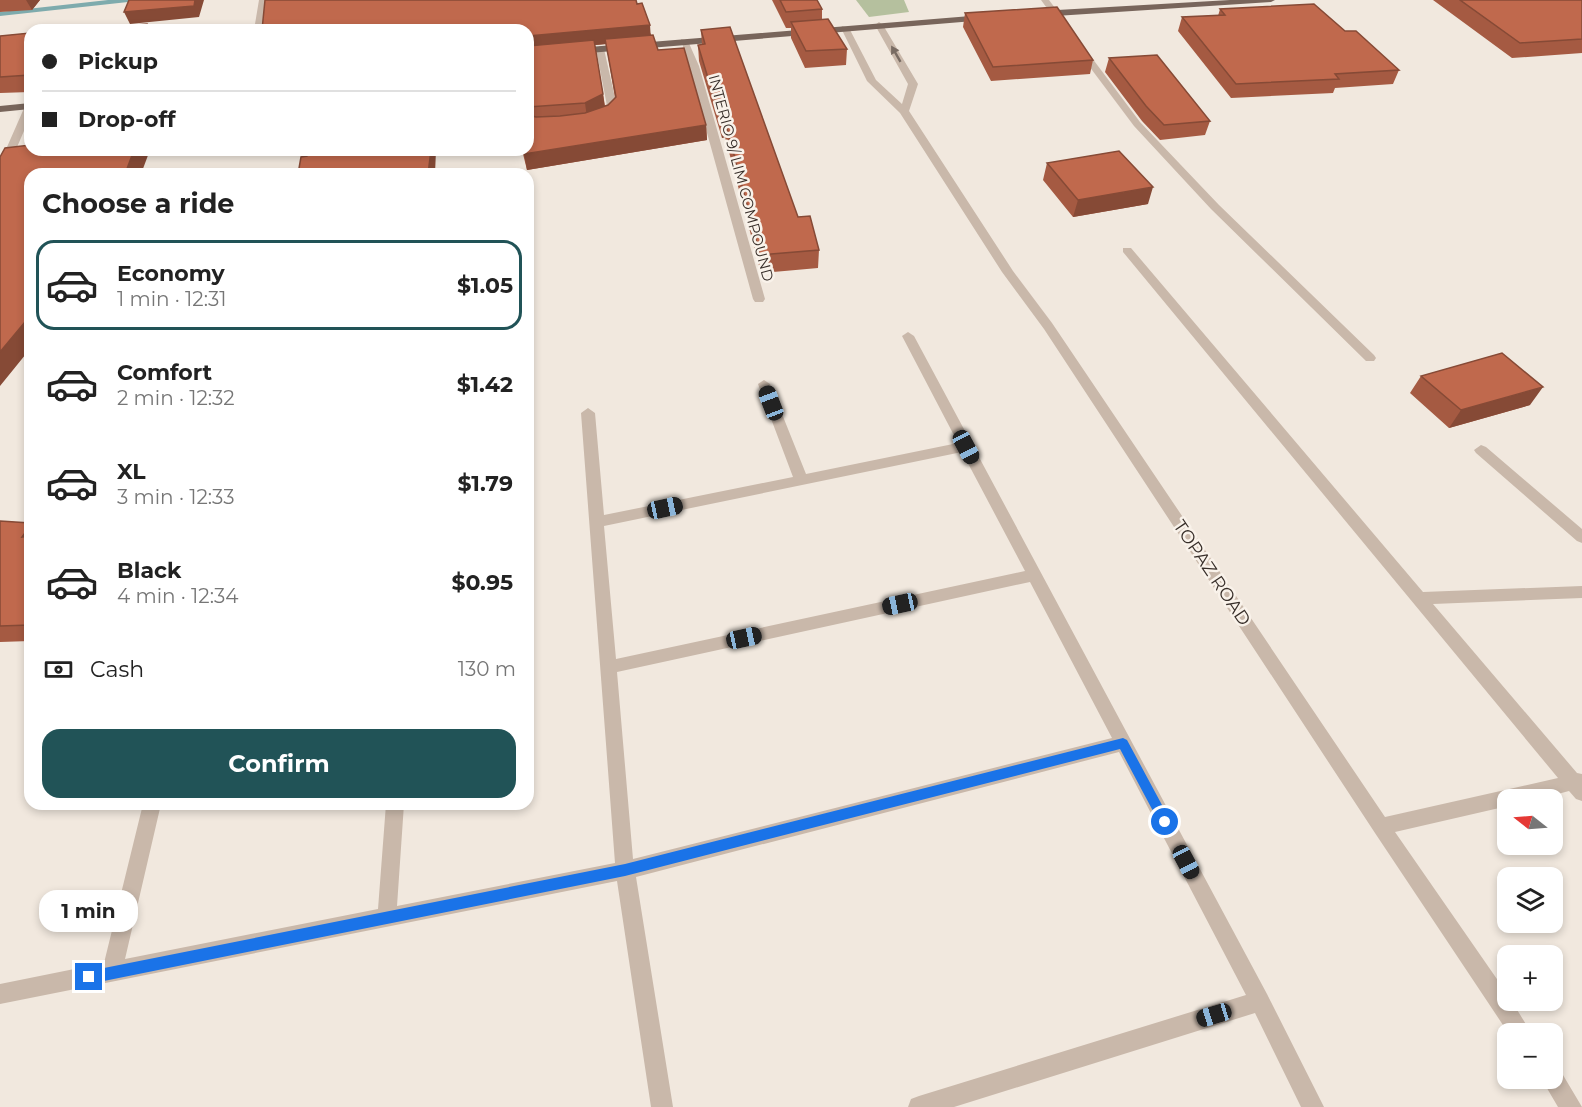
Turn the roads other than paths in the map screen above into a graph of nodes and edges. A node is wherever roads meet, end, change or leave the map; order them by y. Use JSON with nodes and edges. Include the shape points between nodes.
{"nodes":[{"id":1,"x":263,"y":0,"type":"edge"},
{"id":2,"x":1045,"y":0,"type":"edge"},
{"id":3,"x":1271,"y":0,"type":"edge"},
{"id":4,"x":1054,"y":13,"type":"junction"},
{"id":5,"x":1031,"y":15,"type":"edge"},
{"id":6,"x":996,"y":17,"type":"edge"},
{"id":7,"x":259,"y":24,"type":"edge"},
{"id":8,"x":879,"y":25,"type":"junction"},
{"id":9,"x":845,"y":28,"type":"junction"},
{"id":10,"x":684,"y":41,"type":"junction"},
{"id":11,"x":600,"y":49,"type":"junction"},
{"id":12,"x":569,"y":52,"type":"edge"},
{"id":13,"x":24,"y":107,"type":"edge"},
{"id":14,"x":0,"y":109,"type":"edge"},
{"id":15,"x":904,"y":111,"type":"junction"},
{"id":16,"x":24,"y":120,"type":"edge"},
{"id":17,"x":600,"y":122,"type":"edge"},
{"id":18,"x":0,"y":175,"type":"edge"},
{"id":19,"x":1127,"y":250,"type":"dead end"},
{"id":20,"x":759,"y":299,"type":"dead end"},
{"id":21,"x":908,"y":336,"type":"dead end"},
{"id":22,"x":1370,"y":358,"type":"dead end"},
{"id":23,"x":764,"y":384,"type":"dead end"},
{"id":24,"x":588,"y":413,"type":"dead end"},
{"id":25,"x":966,"y":447,"type":"junction"},
{"id":26,"x":1481,"y":450,"type":"dead end"},
{"id":27,"x":801,"y":480,"type":"junction"},
{"id":28,"x":597,"y":522,"type":"junction"},
{"id":29,"x":1582,"y":537,"type":"edge"},
{"id":30,"x":1034,"y":575,"type":"junction"},
{"id":31,"x":1582,"y":592,"type":"edge"},
{"id":32,"x":1418,"y":598,"type":"junction"},
{"id":33,"x":610,"y":667,"type":"junction"},
{"id":34,"x":1123,"y":743,"type":"junction"},
{"id":35,"x":1579,"y":785,"type":"edge"},
{"id":36,"x":151,"y":810,"type":"edge"},
{"id":37,"x":395,"y":810,"type":"edge"},
{"id":38,"x":1381,"y":827,"type":"junction"},
{"id":39,"x":625,"y":870,"type":"junction"},
{"id":40,"x":387,"y":917,"type":"junction"},
{"id":41,"x":112,"y":973,"type":"junction"},
{"id":42,"x":0,"y":994,"type":"edge"},
{"id":43,"x":1260,"y":1001,"type":"junction"},
{"id":44,"x":1515,"y":1023,"type":"edge"},
{"id":45,"x":1559,"y":1089,"type":"edge"},
{"id":46,"x":662,"y":1107,"type":"edge"},
{"id":47,"x":919,"y":1107,"type":"edge"},
{"id":48,"x":1313,"y":1107,"type":"edge"},
{"id":49,"x":1571,"y":1107,"type":"edge"}],
"edges":[{"from":1,"to":7,"type":"street"},
{"from":2,"to":4,"type":"street"},
{"from":3,"to":4,"type":"main road"},
{"from":4,"to":5,"type":"main road"},
{"from":4,"to":22,"type":"street","via":[[1137,124],[1215,207]]},
{"from":6,"to":8,"type":"main road"},
{"from":8,"to":9,"type":"main road"},
{"from":15,"to":8,"type":"street","one_way":true,"via":[[913,84]]},
{"from":9,"to":10,"type":"main road"},
{"from":9,"to":15,"type":"street","name":"TOPAZ ROAD","via":[[872,81]]},
{"from":10,"to":11,"type":"main road"},
{"from":10,"to":20,"type":"street","name":"INTERIO 9/ LIM COMPOUND"},
{"from":11,"to":12,"type":"main road"},
{"from":11,"to":17,"type":"street","via":[[613,111]]},
{"from":13,"to":14,"type":"main road"},
{"from":15,"to":38,"type":"street","name":"TOPAZ ROAD"},
{"from":16,"to":18,"type":"street"},
{"from":19,"to":32,"type":"street"},
{"from":21,"to":25,"type":"street"},
{"from":23,"to":27,"type":"street"},
{"from":24,"to":28,"type":"street"},
{"from":25,"to":27,"type":"street"},
{"from":25,"to":30,"type":"street"},
{"from":26,"to":29,"type":"street"},
{"from":27,"to":28,"type":"street"},
{"from":28,"to":33,"type":"street"},
{"from":30,"to":33,"type":"street"},
{"from":30,"to":34,"type":"street"},
{"from":31,"to":32,"type":"street"},
{"from":32,"to":35,"type":"street"},
{"from":33,"to":39,"type":"street"},
{"from":34,"to":39,"type":"street"},
{"from":34,"to":43,"type":"street"},
{"from":35,"to":38,"type":"street"},
{"from":36,"to":41,"type":"street"},
{"from":37,"to":40,"type":"street"},
{"from":38,"to":44,"type":"street","name":"TOPAZ ROAD"},
{"from":39,"to":40,"type":"street"},
{"from":39,"to":46,"type":"street"},
{"from":40,"to":41,"type":"street"},
{"from":41,"to":42,"type":"street"},
{"from":43,"to":47,"type":"street"},
{"from":43,"to":48,"type":"street"},
{"from":45,"to":49,"type":"street"}]}
